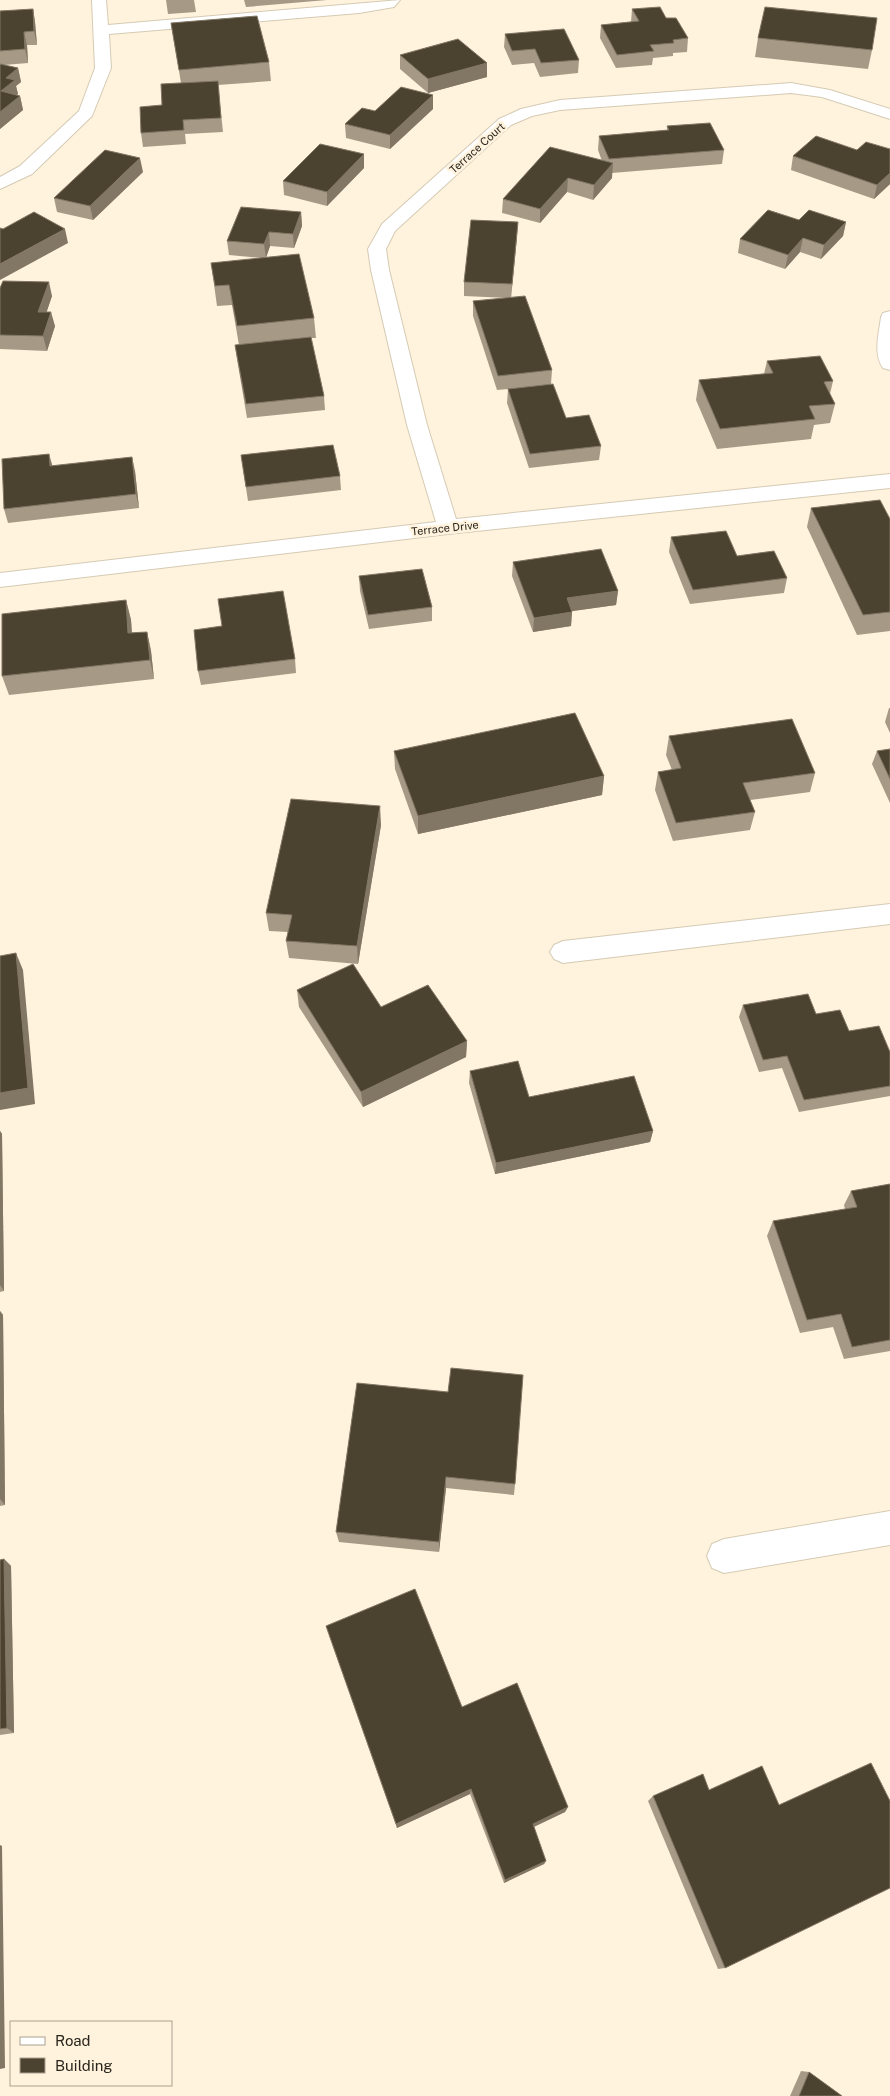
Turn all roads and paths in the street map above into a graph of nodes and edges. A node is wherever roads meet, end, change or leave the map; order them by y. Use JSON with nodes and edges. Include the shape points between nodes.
{"nodes":[{"id":1,"x":99,"y":0,"type":"edge"},
{"id":2,"x":393,"y":0,"type":"edge"},
{"id":3,"x":102,"y":30,"type":"junction"},
{"id":4,"x":890,"y":114,"type":"edge"},
{"id":5,"x":0,"y":184,"type":"edge"},
{"id":6,"x":890,"y":318,"type":"edge"},
{"id":7,"x":890,"y":364,"type":"edge"},
{"id":8,"x":890,"y":481,"type":"edge"},
{"id":9,"x":448,"y":527,"type":"junction"},
{"id":10,"x":0,"y":580,"type":"edge"},
{"id":11,"x":890,"y":914,"type":"edge"},
{"id":12,"x":563,"y":952,"type":"dead end"},
{"id":13,"x":890,"y":1528,"type":"edge"},
{"id":14,"x":724,"y":1556,"type":"dead end"}],
"edges":[{"from":1,"to":3,"type":"street"},
{"from":2,"to":3,"type":"street","via":[[389,4],[359,9],[213,14]]},
{"from":3,"to":5,"type":"street","via":[[103,68],[86,113],[26,170]]},
{"from":4,"to":9,"type":"street","name":"Terrace Court","via":[[824,93],[791,88],[560,105],[528,112],[505,122],[388,228],[377,249],[380,270],[417,425]]},
{"from":6,"to":7,"type":"street","via":[[887,351]]},
{"from":8,"to":9,"type":"street","name":"Terrace Drive"},
{"from":9,"to":10,"type":"street","name":"Terrace Drive"},
{"from":11,"to":12,"type":"street"},
{"from":13,"to":14,"type":"street"}]}
